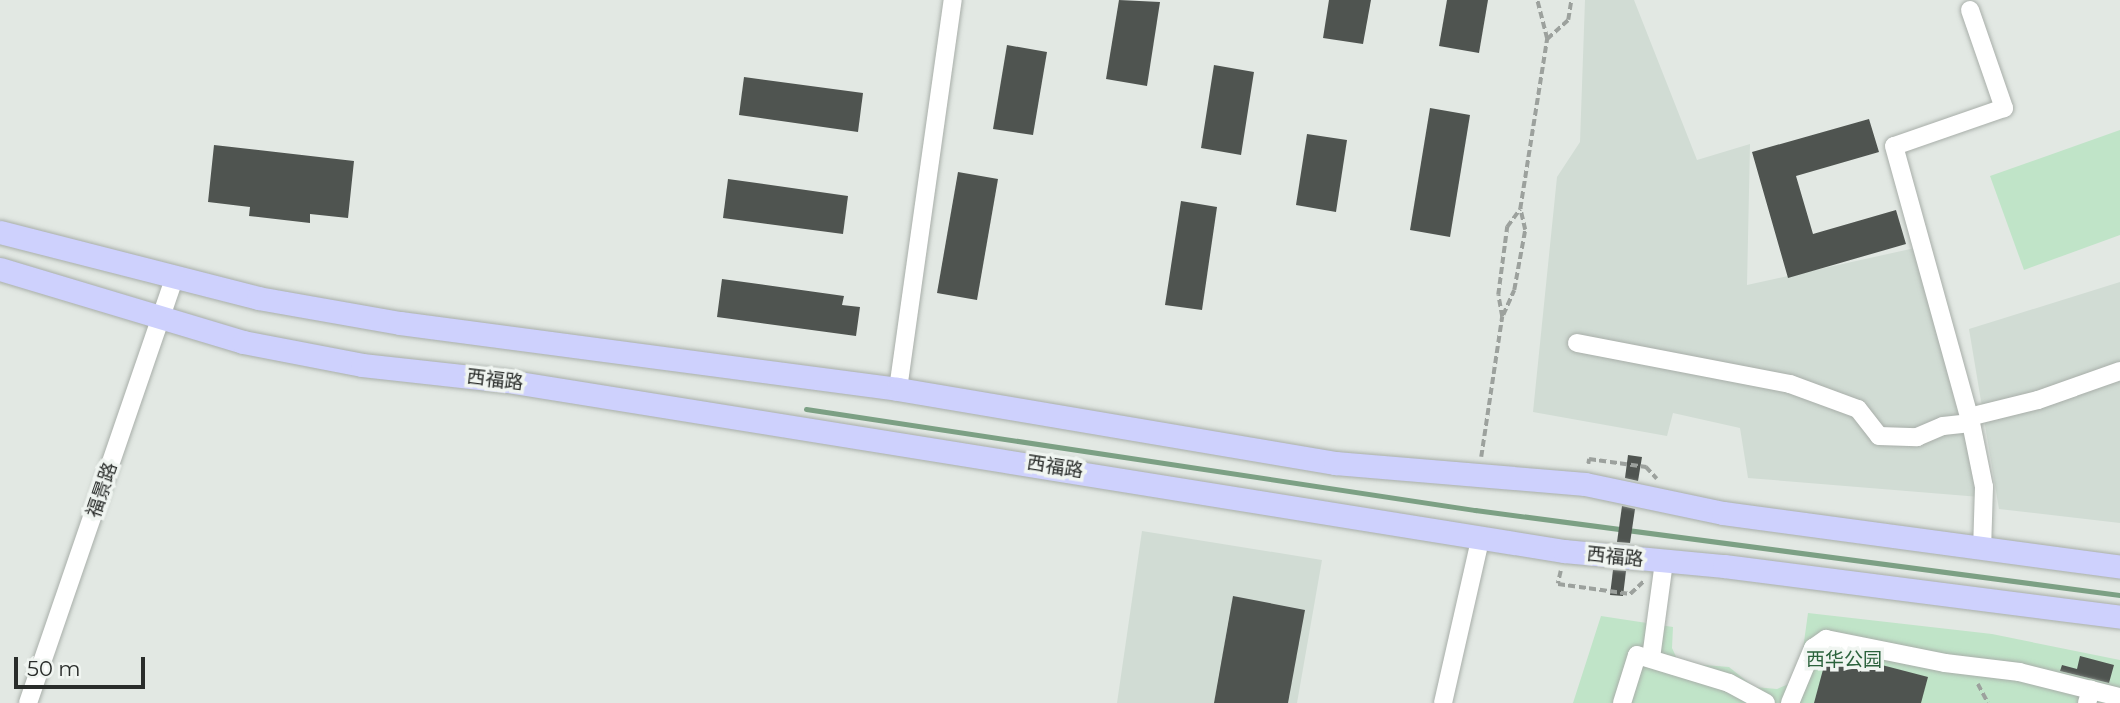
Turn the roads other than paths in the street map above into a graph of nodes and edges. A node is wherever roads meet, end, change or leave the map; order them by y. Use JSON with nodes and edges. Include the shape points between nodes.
{"nodes":[{"id":1,"x":953,"y":0,"type":"edge"},
{"id":2,"x":1970,"y":10,"type":"dead end"},
{"id":3,"x":0,"y":232,"type":"edge"},
{"id":4,"x":0,"y":269,"type":"edge"},
{"id":5,"x":175,"y":276,"type":"junction"},
{"id":6,"x":160,"y":320,"type":"junction"},
{"id":7,"x":1577,"y":343,"type":"dead end"},
{"id":8,"x":2120,"y":371,"type":"edge"},
{"id":9,"x":898,"y":389,"type":"junction"},
{"id":10,"x":1970,"y":420,"type":"junction"},
{"id":11,"x":1481,"y":536,"type":"junction"},
{"id":12,"x":1982,"y":550,"type":"junction"},
{"id":13,"x":1664,"y":562,"type":"junction"},
{"id":14,"x":2120,"y":567,"type":"edge"},
{"id":15,"x":2120,"y":617,"type":"edge"},
{"id":16,"x":1651,"y":658,"type":"junction"},
{"id":17,"x":2089,"y":696,"type":"edge"},
{"id":18,"x":1738,"y":697,"type":"edge"},
{"id":19,"x":2120,"y":697,"type":"edge"},
{"id":20,"x":28,"y":703,"type":"edge"},
{"id":21,"x":1443,"y":703,"type":"edge"},
{"id":22,"x":1622,"y":703,"type":"edge"},
{"id":23,"x":1766,"y":703,"type":"edge"},
{"id":24,"x":1790,"y":703,"type":"edge"}],
"edges":[{"from":1,"to":9,"type":"street"},
{"from":2,"to":10,"type":"street","via":[[2004,108],[1894,146]]},
{"from":3,"to":5,"type":"main road"},
{"from":4,"to":6,"type":"main road","name":"西福路"},
{"from":5,"to":6,"type":"street","name":"福景路"},
{"from":5,"to":9,"type":"main road","via":[[258,298],[400,323]]},
{"from":6,"to":11,"type":"main road","name":"西福路","via":[[362,365],[507,380]]},
{"from":6,"to":20,"type":"street","name":"福景路"},
{"from":7,"to":10,"type":"street","via":[[1790,384],[1857,408],[1879,436],[1917,437]]},
{"from":8,"to":10,"type":"street"},
{"from":9,"to":12,"type":"main road","via":[[1335,463],[1585,484],[1723,513]]},
{"from":10,"to":12,"type":"street","via":[[1984,486]]},
{"from":11,"to":13,"type":"main road","name":"西福路"},
{"from":11,"to":21,"type":"street"},
{"from":12,"to":14,"type":"main road"},
{"from":13,"to":15,"type":"main road","name":"西福路"},
{"from":13,"to":16,"type":"street"},
{"from":16,"to":18,"type":"street","via":[[1730,683]]},
{"from":16,"to":22,"type":"street","via":[[1637,654]]},
{"from":17,"to":19,"type":"street"},
{"from":17,"to":24,"type":"street","via":[[2019,672],[1979,676],[1826,639],[1813,648]]},
{"from":18,"to":23,"type":"street"}]}
